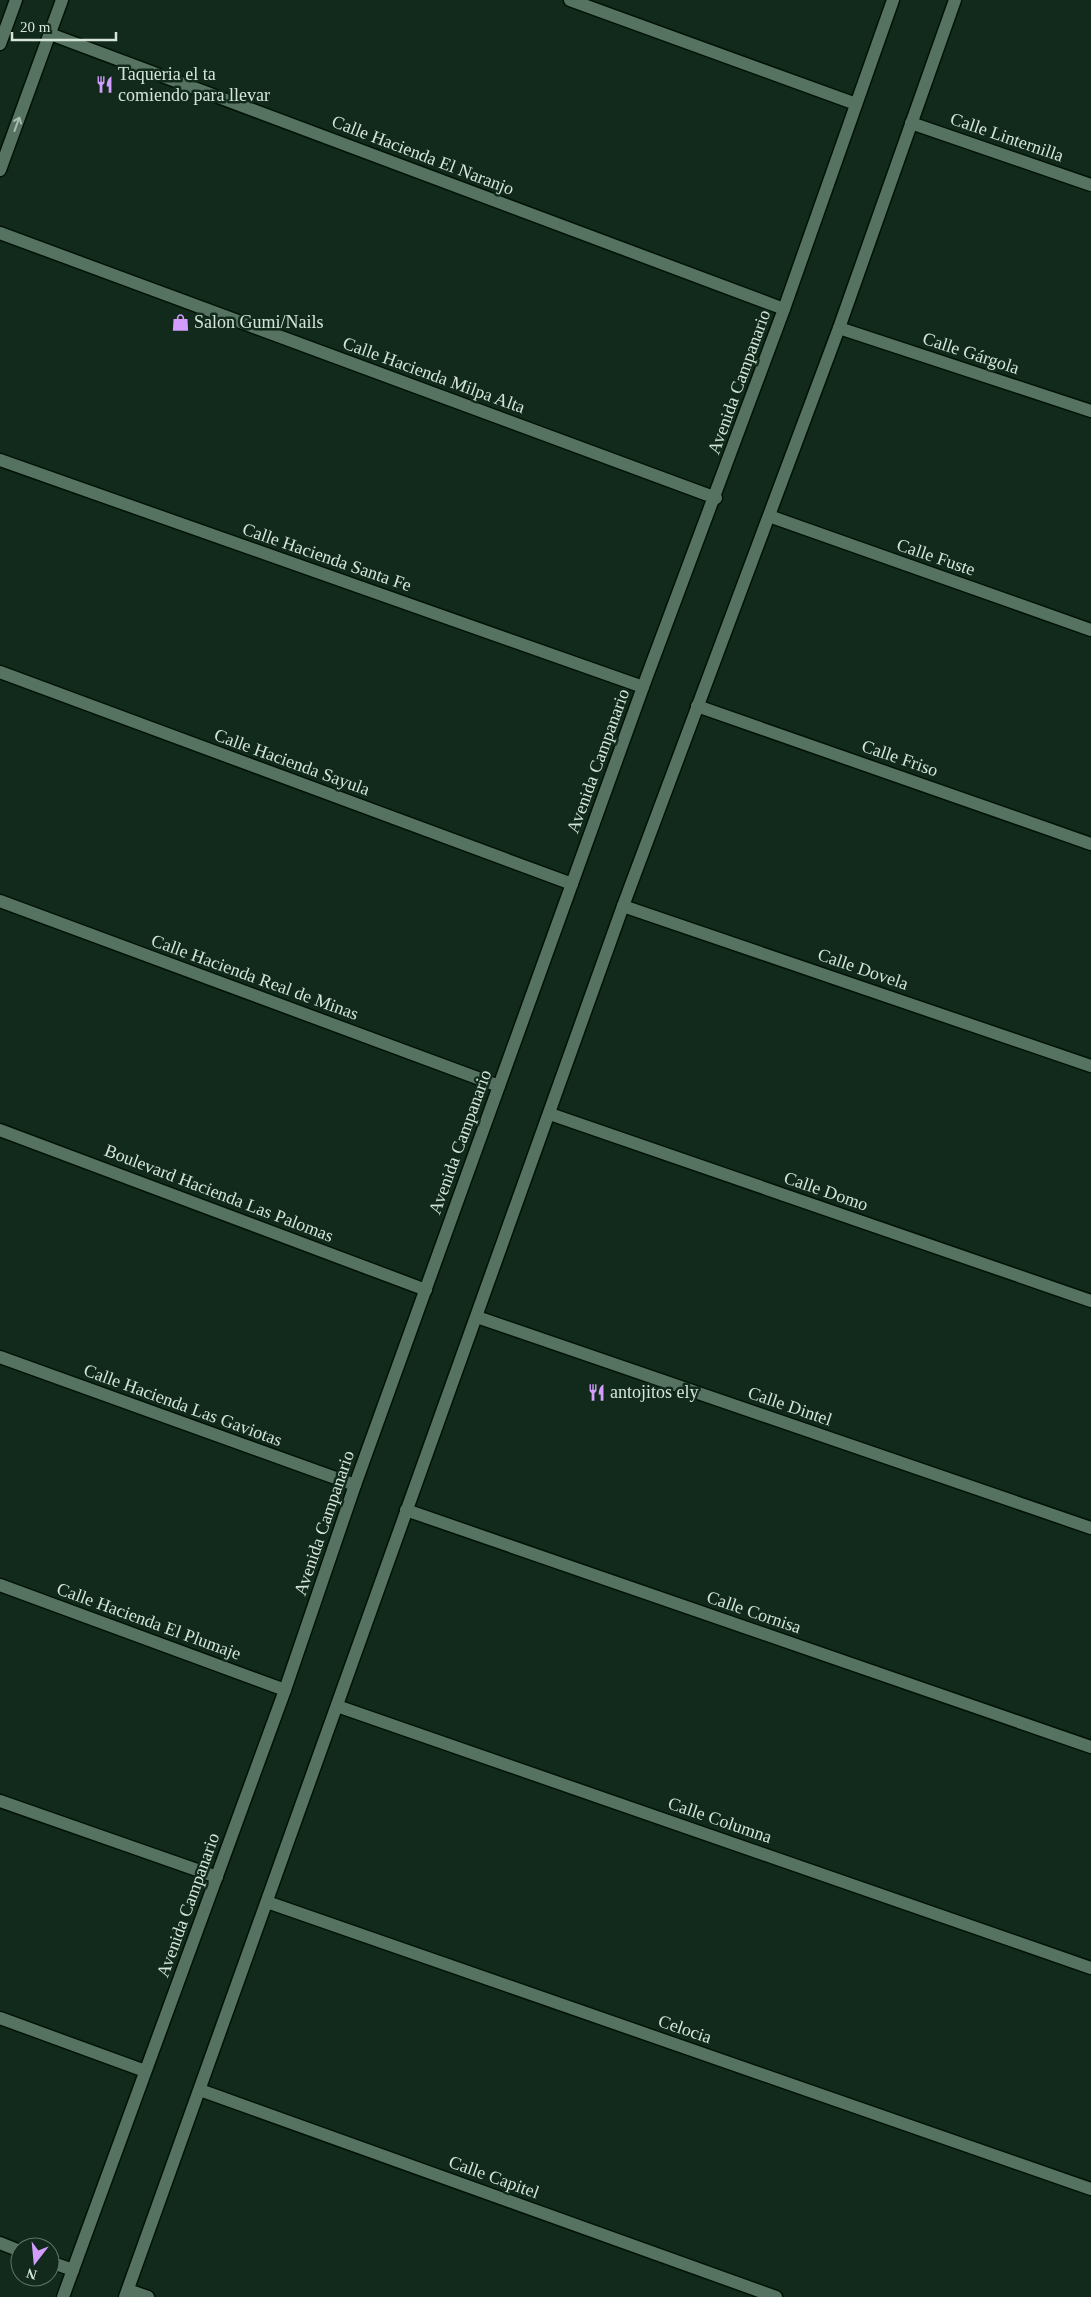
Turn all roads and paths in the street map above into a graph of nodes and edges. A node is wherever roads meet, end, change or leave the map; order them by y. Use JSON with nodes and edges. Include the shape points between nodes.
{"nodes":[{"id":1,"x":16,"y":0,"type":"edge"},
{"id":2,"x":62,"y":0,"type":"edge"},
{"id":3,"x":570,"y":0,"type":"edge"},
{"id":4,"x":894,"y":0,"type":"edge"},
{"id":5,"x":955,"y":0,"type":"edge"},
{"id":6,"x":4,"y":18,"type":"edge"},
{"id":7,"x":50,"y":34,"type":"junction"},
{"id":8,"x":0,"y":44,"type":"edge"},
{"id":9,"x":856,"y":104,"type":"junction"},
{"id":10,"x":911,"y":123,"type":"junction"},
{"id":11,"x":0,"y":170,"type":"edge"},
{"id":12,"x":1091,"y":185,"type":"edge"},
{"id":13,"x":0,"y":233,"type":"edge"},
{"id":14,"x":784,"y":309,"type":"junction"},
{"id":15,"x":839,"y":328,"type":"junction"},
{"id":16,"x":1091,"y":412,"type":"edge"},
{"id":17,"x":0,"y":460,"type":"edge"},
{"id":18,"x":716,"y":498,"type":"junction"},
{"id":19,"x":769,"y":516,"type":"junction"},
{"id":20,"x":1091,"y":630,"type":"edge"},
{"id":21,"x":0,"y":672,"type":"edge"},
{"id":22,"x":643,"y":687,"type":"junction"},
{"id":23,"x":697,"y":706,"type":"junction"},
{"id":24,"x":1091,"y":844,"type":"edge"},
{"id":25,"x":572,"y":884,"type":"junction"},
{"id":26,"x":0,"y":901,"type":"edge"},
{"id":27,"x":623,"y":906,"type":"junction"},
{"id":28,"x":1091,"y":1066,"type":"edge"},
{"id":29,"x":499,"y":1086,"type":"junction"},
{"id":30,"x":550,"y":1114,"type":"junction"},
{"id":31,"x":0,"y":1130,"type":"edge"},
{"id":32,"x":426,"y":1290,"type":"junction"},
{"id":33,"x":1091,"y":1301,"type":"edge"},
{"id":34,"x":477,"y":1317,"type":"junction"},
{"id":35,"x":0,"y":1358,"type":"edge"},
{"id":36,"x":355,"y":1485,"type":"junction"},
{"id":37,"x":406,"y":1510,"type":"junction"},
{"id":38,"x":1091,"y":1528,"type":"edge"},
{"id":39,"x":0,"y":1585,"type":"edge"},
{"id":40,"x":285,"y":1690,"type":"junction"},
{"id":41,"x":337,"y":1706,"type":"junction"},
{"id":42,"x":1091,"y":1747,"type":"edge"},
{"id":43,"x":0,"y":1801,"type":"edge"},
{"id":44,"x":217,"y":1877,"type":"junction"},
{"id":45,"x":267,"y":1902,"type":"junction"},
{"id":46,"x":1091,"y":1968,"type":"edge"},
{"id":47,"x":0,"y":2018,"type":"edge"},
{"id":48,"x":145,"y":2071,"type":"junction"},
{"id":49,"x":200,"y":2090,"type":"junction"},
{"id":50,"x":1091,"y":2189,"type":"edge"},
{"id":51,"x":60,"y":2265,"type":"edge"},
{"id":52,"x":73,"y":2270,"type":"junction"},
{"id":53,"x":127,"y":2293,"type":"edge"},
{"id":54,"x":63,"y":2297,"type":"edge"},
{"id":55,"x":148,"y":2297,"type":"edge"},
{"id":56,"x":776,"y":2297,"type":"edge"}],
"edges":[{"from":1,"to":6,"type":"street"},
{"from":2,"to":7,"type":"street"},
{"from":3,"to":9,"type":"street"},
{"from":4,"to":9,"type":"street","name":"Avenida Campanario"},
{"from":5,"to":10,"type":"street"},
{"from":6,"to":8,"type":"street"},
{"from":11,"to":7,"type":"street","one_way":true},
{"from":7,"to":14,"type":"street","name":"Calle Hacienda El Naranjo"},
{"from":9,"to":14,"type":"street","name":"Avenida Campanario"},
{"from":10,"to":12,"type":"street","name":"Calle Linternilla"},
{"from":10,"to":15,"type":"street"},
{"from":13,"to":18,"type":"street","name":"Calle Hacienda Milpa Alta"},
{"from":14,"to":18,"type":"street","name":"Avenida Campanario"},
{"from":15,"to":16,"type":"street","name":"Calle Gárgola"},
{"from":15,"to":19,"type":"street"},
{"from":17,"to":22,"type":"street","name":"Calle Hacienda Santa Fe"},
{"from":18,"to":22,"type":"street","name":"Avenida Campanario"},
{"from":19,"to":20,"type":"street","name":"Calle Fuste"},
{"from":19,"to":23,"type":"street"},
{"from":21,"to":25,"type":"street","name":"Calle Hacienda Sayula"},
{"from":22,"to":25,"type":"street","name":"Avenida Campanario"},
{"from":23,"to":24,"type":"street","name":"Calle Friso"},
{"from":23,"to":27,"type":"street"},
{"from":25,"to":29,"type":"street","name":"Avenida Campanario"},
{"from":26,"to":29,"type":"street","name":"Calle Hacienda Real de Minas"},
{"from":27,"to":28,"type":"street","name":"Calle Dovela"},
{"from":27,"to":30,"type":"street"},
{"from":29,"to":32,"type":"street","name":"Avenida Campanario"},
{"from":30,"to":33,"type":"street","name":"Calle Domo"},
{"from":30,"to":34,"type":"street"},
{"from":31,"to":32,"type":"street","name":"Boulevard Hacienda Las Palomas"},
{"from":32,"to":36,"type":"street","name":"Avenida Campanario"},
{"from":34,"to":37,"type":"street"},
{"from":34,"to":38,"type":"street","name":"Calle Dintel"},
{"from":35,"to":36,"type":"street","name":"Calle Hacienda Las Gaviotas"},
{"from":36,"to":40,"type":"street","name":"Avenida Campanario"},
{"from":37,"to":41,"type":"street"},
{"from":37,"to":42,"type":"street","name":"Calle Cornisa"},
{"from":39,"to":40,"type":"street","name":"Calle Hacienda El Plumaje"},
{"from":40,"to":44,"type":"street","name":"Avenida Campanario"},
{"from":41,"to":45,"type":"street"},
{"from":41,"to":46,"type":"street","name":"Calle Columna"},
{"from":43,"to":44,"type":"street"},
{"from":44,"to":48,"type":"street","name":"Avenida Campanario"},
{"from":45,"to":49,"type":"street"},
{"from":45,"to":50,"type":"street","name":"Celocia"},
{"from":47,"to":48,"type":"street"},
{"from":48,"to":52,"type":"street","name":"Avenida Campanario"},
{"from":49,"to":53,"type":"street"},
{"from":49,"to":56,"type":"street","name":"Calle Capitel"},
{"from":51,"to":52,"type":"street"},
{"from":52,"to":54,"type":"street","name":"Avenida Campanario"},
{"from":53,"to":55,"type":"street"}]}
